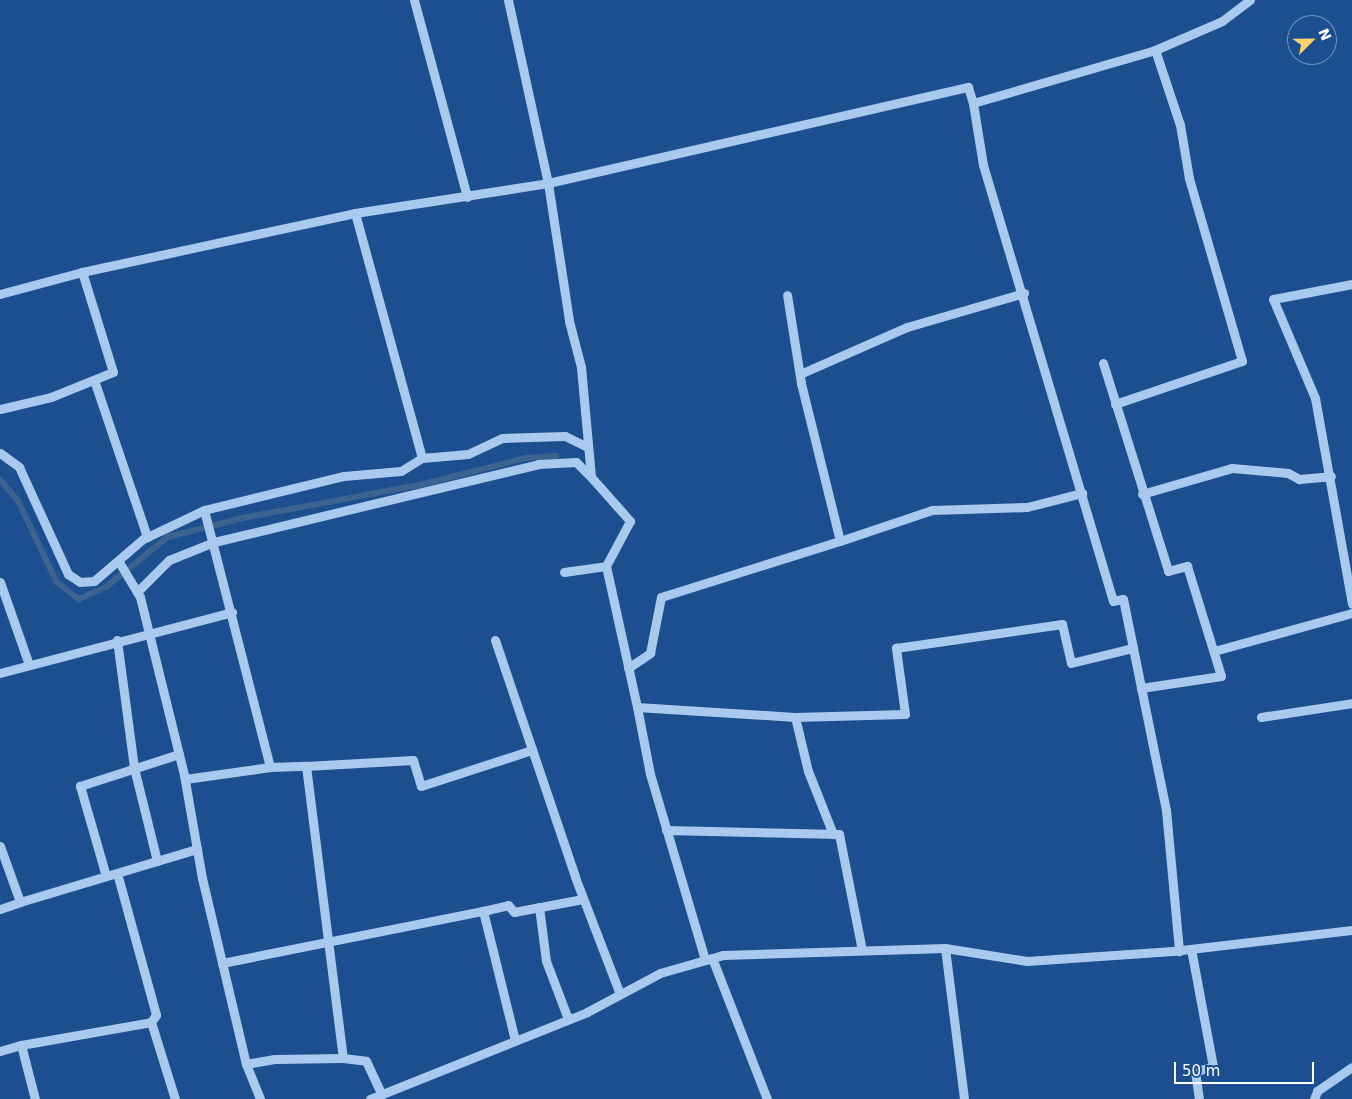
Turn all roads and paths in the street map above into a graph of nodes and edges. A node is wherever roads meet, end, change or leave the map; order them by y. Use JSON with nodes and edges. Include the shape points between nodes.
{"nodes":[{"id":1,"x":414,"y":0,"type":"edge"},
{"id":2,"x":508,"y":0,"type":"edge"},
{"id":3,"x":1250,"y":0,"type":"edge"},
{"id":4,"x":1155,"y":50,"type":"junction"},
{"id":5,"x":973,"y":103,"type":"junction"},
{"id":6,"x":548,"y":183,"type":"junction"},
{"id":7,"x":467,"y":197,"type":"junction"},
{"id":8,"x":354,"y":213,"type":"junction"},
{"id":9,"x":82,"y":272,"type":"junction"},
{"id":10,"x":1352,"y":284,"type":"edge"},
{"id":11,"x":1024,"y":293,"type":"junction"},
{"id":12,"x":0,"y":294,"type":"edge"},
{"id":13,"x":787,"y":294,"type":"dead end"},
{"id":14,"x":1103,"y":363,"type":"dead end"},
{"id":15,"x":800,"y":374,"type":"junction"},
{"id":16,"x":94,"y":380,"type":"junction"},
{"id":17,"x":1115,"y":404,"type":"junction"},
{"id":18,"x":0,"y":409,"type":"edge"},
{"id":19,"x":588,"y":447,"type":"junction"},
{"id":20,"x":0,"y":453,"type":"edge"},
{"id":21,"x":422,"y":458,"type":"junction"},
{"id":22,"x":1331,"y":476,"type":"junction"},
{"id":23,"x":591,"y":477,"type":"junction"},
{"id":24,"x":1082,"y":493,"type":"junction"},
{"id":25,"x":1142,"y":494,"type":"junction"},
{"id":26,"x":204,"y":510,"type":"junction"},
{"id":27,"x":147,"y":537,"type":"junction"},
{"id":28,"x":213,"y":539,"type":"junction"},
{"id":29,"x":840,"y":541,"type":"junction"},
{"id":30,"x":119,"y":562,"type":"junction"},
{"id":31,"x":606,"y":566,"type":"junction"},
{"id":32,"x":564,"y":572,"type":"dead end"},
{"id":33,"x":0,"y":582,"type":"edge"},
{"id":34,"x":135,"y":590,"type":"junction"},
{"id":35,"x":1352,"y":604,"type":"edge"},
{"id":36,"x":232,"y":612,"type":"junction"},
{"id":37,"x":1352,"y":613,"type":"edge"},
{"id":38,"x":148,"y":632,"type":"junction"},
{"id":39,"x":117,"y":640,"type":"junction"},
{"id":40,"x":495,"y":640,"type":"dead end"},
{"id":41,"x":1133,"y":648,"type":"junction"},
{"id":42,"x":1214,"y":651,"type":"junction"},
{"id":43,"x":29,"y":665,"type":"junction"},
{"id":44,"x":628,"y":668,"type":"junction"},
{"id":45,"x":0,"y":674,"type":"edge"},
{"id":46,"x":1141,"y":688,"type":"junction"},
{"id":47,"x":1352,"y":703,"type":"edge"},
{"id":48,"x":637,"y":707,"type":"junction"},
{"id":49,"x":795,"y":717,"type":"junction"},
{"id":50,"x":1261,"y":717,"type":"dead end"},
{"id":51,"x":532,"y":750,"type":"junction"},
{"id":52,"x":179,"y":754,"type":"junction"},
{"id":53,"x":306,"y":766,"type":"junction"},
{"id":54,"x":134,"y":768,"type":"junction"},
{"id":55,"x":270,"y":768,"type":"junction"},
{"id":56,"x":185,"y":779,"type":"junction"},
{"id":57,"x":666,"y":830,"type":"junction"},
{"id":58,"x":833,"y":834,"type":"junction"},
{"id":59,"x":0,"y":846,"type":"edge"},
{"id":60,"x":197,"y":849,"type":"junction"},
{"id":61,"x":157,"y":861,"type":"junction"},
{"id":62,"x":117,"y":872,"type":"junction"},
{"id":63,"x":106,"y":876,"type":"junction"},
{"id":64,"x":583,"y":899,"type":"junction"},
{"id":65,"x":20,"y":902,"type":"junction"},
{"id":66,"x":539,"y":907,"type":"junction"},
{"id":67,"x":0,"y":909,"type":"edge"},
{"id":68,"x":484,"y":911,"type":"junction"},
{"id":69,"x":1352,"y":930,"type":"edge"},
{"id":70,"x":329,"y":943,"type":"junction"},
{"id":71,"x":945,"y":948,"type":"junction"},
{"id":72,"x":1191,"y":949,"type":"junction"},
{"id":73,"x":862,"y":950,"type":"junction"},
{"id":74,"x":1179,"y":951,"type":"junction"},
{"id":75,"x":708,"y":959,"type":"junction"},
{"id":76,"x":222,"y":963,"type":"junction"},
{"id":77,"x":620,"y":994,"type":"junction"},
{"id":78,"x":568,"y":1019,"type":"junction"},
{"id":79,"x":151,"y":1022,"type":"junction"},
{"id":80,"x":515,"y":1040,"type":"junction"},
{"id":81,"x":21,"y":1045,"type":"junction"},
{"id":82,"x":0,"y":1051,"type":"edge"},
{"id":83,"x":343,"y":1058,"type":"junction"},
{"id":84,"x":246,"y":1064,"type":"junction"},
{"id":85,"x":1352,"y":1067,"type":"edge"},
{"id":86,"x":381,"y":1093,"type":"junction"},
{"id":87,"x":34,"y":1099,"type":"edge"},
{"id":88,"x":174,"y":1099,"type":"edge"},
{"id":89,"x":260,"y":1099,"type":"edge"},
{"id":90,"x":370,"y":1099,"type":"edge"},
{"id":91,"x":766,"y":1099,"type":"edge"},
{"id":92,"x":964,"y":1099,"type":"edge"},
{"id":93,"x":1199,"y":1099,"type":"edge"},
{"id":94,"x":1314,"y":1099,"type":"edge"}],
"edges":[{"from":1,"to":7,"type":"street"},
{"from":2,"to":6,"type":"street"},
{"from":3,"to":4,"type":"street","via":[[1222,21]]},
{"from":4,"to":5,"type":"street"},
{"from":4,"to":17,"type":"street","via":[[1180,125],[1189,178],[1242,362]]},
{"from":5,"to":6,"type":"street","via":[[968,87]]},
{"from":5,"to":11,"type":"street","via":[[983,165]]},
{"from":6,"to":7,"type":"street"},
{"from":6,"to":19,"type":"street","via":[[569,321],[581,367]]},
{"from":7,"to":8,"type":"street"},
{"from":8,"to":9,"type":"street"},
{"from":8,"to":21,"type":"street"},
{"from":9,"to":12,"type":"street"},
{"from":9,"to":16,"type":"street","via":[[113,372]]},
{"from":10,"to":22,"type":"street","via":[[1273,299],[1315,398]]},
{"from":11,"to":15,"type":"street","via":[[907,327]]},
{"from":11,"to":24,"type":"street"},
{"from":13,"to":15,"type":"street"},
{"from":14,"to":17,"type":"street"},
{"from":15,"to":29,"type":"street"},
{"from":16,"to":18,"type":"street"},
{"from":16,"to":27,"type":"street"},
{"from":17,"to":25,"type":"street"},
{"from":19,"to":21,"type":"street","via":[[564,436],[503,438],[468,454]]},
{"from":19,"to":23,"type":"street"},
{"from":20,"to":30,"type":"street","via":[[19,467],[68,574],[80,582],[94,581]]},
{"from":21,"to":26,"type":"street","via":[[401,471],[344,476]]},
{"from":22,"to":25,"type":"street","via":[[1300,479],[1288,473],[1232,468]]},
{"from":22,"to":35,"type":"street"},
{"from":23,"to":28,"type":"street","via":[[576,462],[538,464]]},
{"from":23,"to":31,"type":"street","via":[[630,520]]},
{"from":24,"to":29,"type":"street","via":[[1027,507],[932,510]]},
{"from":24,"to":41,"type":"street","via":[[1112,601],[1122,599]]},
{"from":25,"to":42,"type":"street","via":[[1168,571],[1187,566]]},
{"from":26,"to":27,"type":"street"},
{"from":26,"to":28,"type":"street"},
{"from":27,"to":30,"type":"street"},
{"from":28,"to":34,"type":"street","via":[[169,560]]},
{"from":28,"to":36,"type":"street"},
{"from":29,"to":44,"type":"street","via":[[661,597],[650,654]]},
{"from":30,"to":34,"type":"street"},
{"from":31,"to":32,"type":"street"},
{"from":31,"to":44,"type":"street"},
{"from":33,"to":43,"type":"street"},
{"from":34,"to":38,"type":"street"},
{"from":36,"to":38,"type":"street"},
{"from":36,"to":55,"type":"street"},
{"from":37,"to":42,"type":"street"},
{"from":38,"to":39,"type":"street"},
{"from":38,"to":52,"type":"street"},
{"from":39,"to":43,"type":"street"},
{"from":39,"to":54,"type":"street"},
{"from":40,"to":51,"type":"street"},
{"from":41,"to":46,"type":"street"},
{"from":41,"to":49,"type":"street","via":[[1071,663],[1062,624],[896,648],[905,714]]},
{"from":42,"to":46,"type":"street","via":[[1221,676]]},
{"from":43,"to":45,"type":"street"},
{"from":44,"to":48,"type":"street"},
{"from":46,"to":74,"type":"street","via":[[1166,810]]},
{"from":47,"to":50,"type":"street"},
{"from":48,"to":49,"type":"street"},
{"from":48,"to":57,"type":"street"},
{"from":49,"to":58,"type":"street","via":[[808,771]]},
{"from":51,"to":53,"type":"street","via":[[421,786],[413,760]]},
{"from":51,"to":64,"type":"street"},
{"from":52,"to":54,"type":"street"},
{"from":52,"to":56,"type":"street"},
{"from":53,"to":55,"type":"street"},
{"from":53,"to":70,"type":"street"},
{"from":54,"to":61,"type":"street"},
{"from":54,"to":63,"type":"street","via":[[80,786]]},
{"from":55,"to":56,"type":"street"},
{"from":56,"to":60,"type":"street"},
{"from":57,"to":58,"type":"street"},
{"from":57,"to":75,"type":"street"},
{"from":58,"to":73,"type":"street","via":[[839,834]]},
{"from":59,"to":65,"type":"street"},
{"from":60,"to":61,"type":"street"},
{"from":60,"to":76,"type":"street"},
{"from":61,"to":62,"type":"street"},
{"from":62,"to":63,"type":"street"},
{"from":62,"to":79,"type":"street","via":[[156,1015]]},
{"from":63,"to":65,"type":"street"},
{"from":64,"to":66,"type":"street"},
{"from":64,"to":77,"type":"street"},
{"from":65,"to":67,"type":"street"},
{"from":66,"to":68,"type":"street","via":[[514,912],[508,905]]},
{"from":66,"to":78,"type":"street","via":[[546,961]]},
{"from":68,"to":70,"type":"street"},
{"from":68,"to":80,"type":"street"},
{"from":69,"to":72,"type":"street"},
{"from":70,"to":76,"type":"street"},
{"from":70,"to":83,"type":"street"},
{"from":71,"to":73,"type":"street"},
{"from":71,"to":74,"type":"street","via":[[1027,962]]},
{"from":71,"to":92,"type":"street"},
{"from":72,"to":74,"type":"street"},
{"from":72,"to":93,"type":"street","via":[[1213,1067],[1195,1071]]},
{"from":73,"to":75,"type":"street"},
{"from":75,"to":77,"type":"street","via":[[660,973]]},
{"from":75,"to":91,"type":"street"},
{"from":76,"to":84,"type":"street"},
{"from":77,"to":78,"type":"street"},
{"from":78,"to":80,"type":"street"},
{"from":79,"to":81,"type":"street"},
{"from":79,"to":88,"type":"street"},
{"from":80,"to":86,"type":"street"},
{"from":81,"to":82,"type":"street"},
{"from":81,"to":87,"type":"street"},
{"from":83,"to":84,"type":"street","via":[[276,1059]]},
{"from":83,"to":86,"type":"street","via":[[366,1061]]},
{"from":84,"to":89,"type":"street"},
{"from":85,"to":94,"type":"street","via":[[1317,1091]]},
{"from":86,"to":90,"type":"street"}]}
